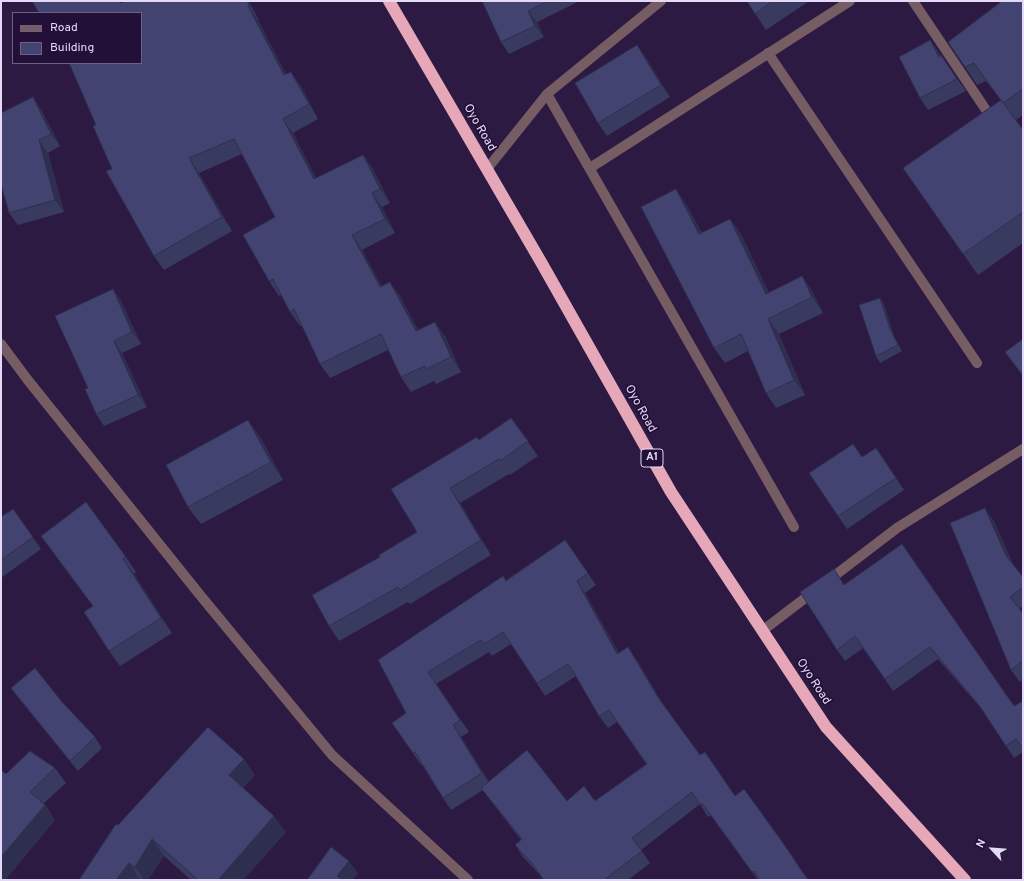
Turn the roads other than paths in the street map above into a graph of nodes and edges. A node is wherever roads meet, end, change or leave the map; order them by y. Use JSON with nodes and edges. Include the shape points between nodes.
{"nodes":[{"id":1,"x":389,"y":1,"type":"edge"},
{"id":2,"x":661,"y":1,"type":"edge"},
{"id":3,"x":850,"y":1,"type":"edge"},
{"id":4,"x":913,"y":1,"type":"edge"},
{"id":5,"x":768,"y":53,"type":"junction"},
{"id":6,"x":547,"y":94,"type":"junction"},
{"id":7,"x":988,"y":113,"type":"edge"},
{"id":8,"x":590,"y":168,"type":"junction"},
{"id":9,"x":487,"y":169,"type":"junction"},
{"id":10,"x":1,"y":344,"type":"edge"},
{"id":11,"x":977,"y":363,"type":"dead end"},
{"id":12,"x":1023,"y":448,"type":"edge"},
{"id":13,"x":794,"y":527,"type":"dead end"},
{"id":14,"x":762,"y":631,"type":"junction"},
{"id":15,"x":468,"y":880,"type":"edge"},
{"id":16,"x":965,"y":880,"type":"edge"}],
"edges":[{"from":1,"to":9,"type":"highway","name":"Oyo Road","number":"A1"},
{"from":2,"to":6,"type":"street"},
{"from":3,"to":5,"type":"street"},
{"from":4,"to":7,"type":"street"},
{"from":5,"to":8,"type":"street"},
{"from":5,"to":11,"type":"street"},
{"from":6,"to":8,"type":"street"},
{"from":6,"to":9,"type":"street"},
{"from":8,"to":13,"type":"street"},
{"from":9,"to":14,"type":"highway","name":"Oyo Road","number":"A1","via":[[671,492]]},
{"from":10,"to":15,"type":"street","via":[[190,582],[332,755]]},
{"from":12,"to":14,"type":"street","via":[[896,528]]},
{"from":14,"to":16,"type":"highway","name":"Oyo Road","number":"A1","via":[[826,727]]}]}
